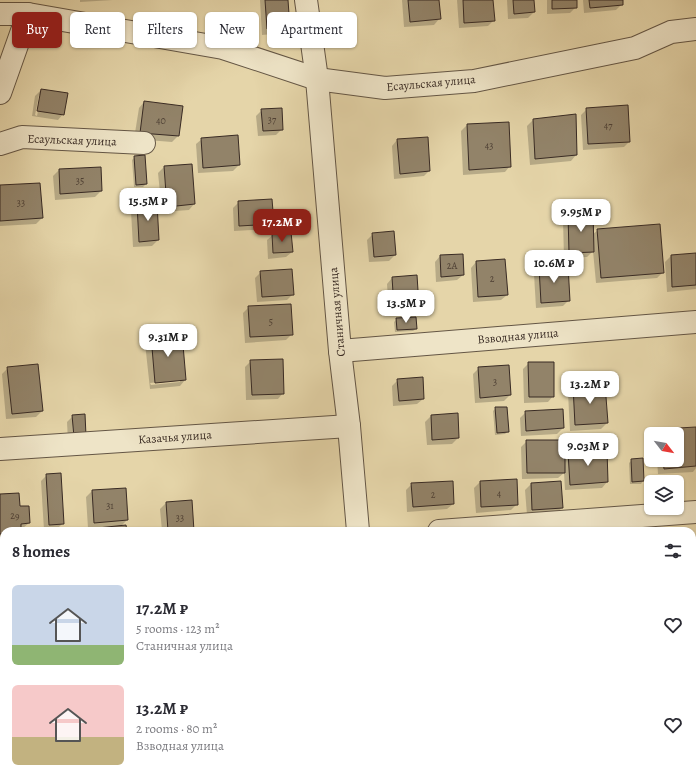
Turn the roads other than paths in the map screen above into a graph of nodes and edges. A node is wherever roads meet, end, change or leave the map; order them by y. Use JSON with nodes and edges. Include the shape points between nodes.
{"nodes":[{"id":1,"x":306,"y":0,"type":"edge"},
{"id":2,"x":0,"y":14,"type":"edge"},
{"id":3,"x":12,"y":14,"type":"edge"},
{"id":4,"x":62,"y":20,"type":"edge"},
{"id":5,"x":696,"y":29,"type":"edge"},
{"id":6,"x":16,"y":48,"type":"edge"},
{"id":7,"x":318,"y":79,"type":"junction"},
{"id":8,"x":0,"y":94,"type":"edge"},
{"id":9,"x":144,"y":143,"type":"dead end"},
{"id":10,"x":0,"y":144,"type":"edge"},
{"id":11,"x":696,"y":322,"type":"edge"},
{"id":12,"x":340,"y":351,"type":"junction"},
{"id":13,"x":349,"y":426,"type":"junction"},
{"id":14,"x":0,"y":449,"type":"edge"},
{"id":15,"x":696,"y":512,"type":"edge"},
{"id":16,"x":358,"y":527,"type":"edge"},
{"id":17,"x":493,"y":527,"type":"edge"}],
"edges":[{"from":1,"to":7,"type":"street","name":"Станичная улица"},
{"from":2,"to":3,"type":"street","name":"Есаульская улица"},
{"from":4,"to":7,"type":"street","name":"Есаульская улица","via":[[223,48]]},
{"from":5,"to":7,"type":"street","name":"Есаульская улица","via":[[671,32],[635,48],[474,81],[385,88]]},
{"from":6,"to":8,"type":"street"},
{"from":7,"to":12,"type":"street","name":"Станичная улица"},
{"from":9,"to":10,"type":"street","name":"Есаульская улица","via":[[22,137]]},
{"from":11,"to":12,"type":"street","name":"Взводная улица"},
{"from":12,"to":13,"type":"street","name":"Станичная улица"},
{"from":13,"to":14,"type":"street","name":"Казачья улица"},
{"from":13,"to":16,"type":"street","name":"Станичная улица"},
{"from":15,"to":17,"type":"street"}]}
